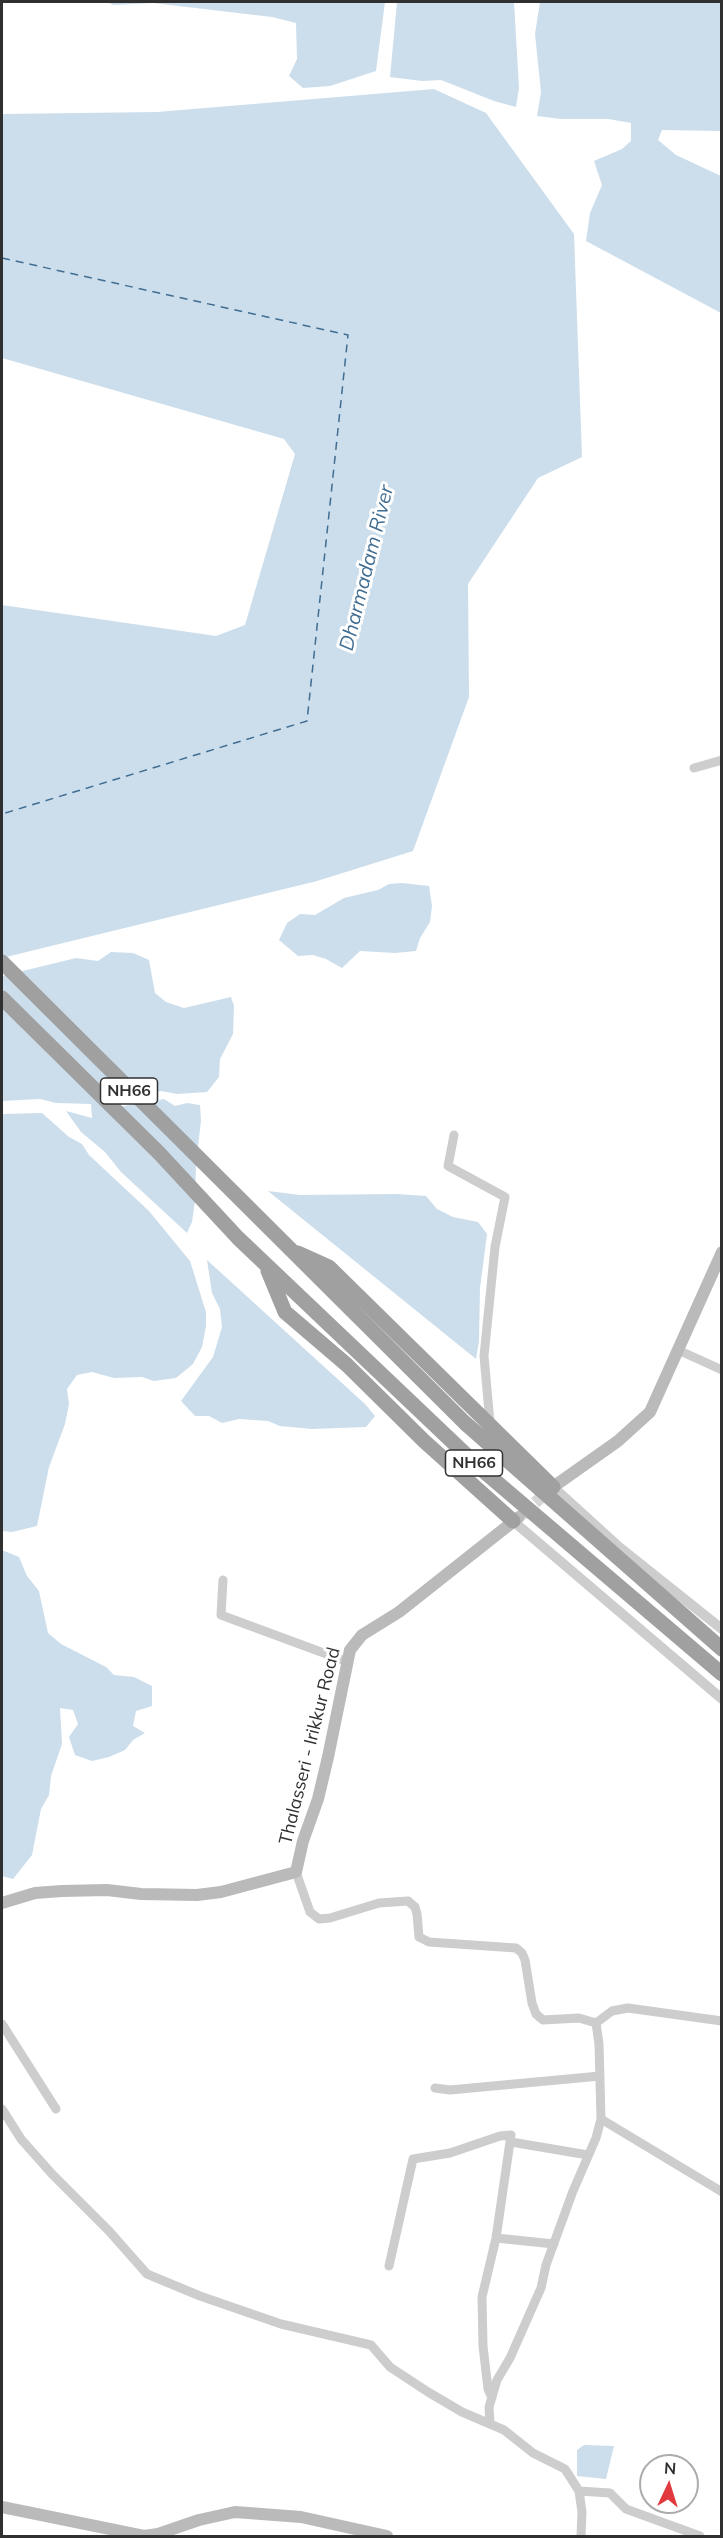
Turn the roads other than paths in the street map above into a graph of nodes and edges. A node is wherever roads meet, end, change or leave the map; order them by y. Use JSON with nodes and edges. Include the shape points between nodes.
{"nodes":[{"id":1,"x":722,"y":760,"type":"edge"},
{"id":2,"x":694,"y":768,"type":"dead end"},
{"id":3,"x":2,"y":962,"type":"edge"},
{"id":4,"x":2,"y":998,"type":"edge"},
{"id":5,"x":454,"y":1135,"type":"dead end"},
{"id":6,"x":287,"y":1248,"type":"junction"},
{"id":7,"x":722,"y":1252,"type":"edge"},
{"id":8,"x":266,"y":1264,"type":"junction"},
{"id":9,"x":678,"y":1350,"type":"junction"},
{"id":10,"x":722,"y":1370,"type":"edge"},
{"id":11,"x":489,"y":1423,"type":"junction"},
{"id":12,"x":553,"y":1487,"type":"junction"},
{"id":13,"x":516,"y":1519,"type":"junction"},
{"id":14,"x":223,"y":1580,"type":"dead end"},
{"id":15,"x":722,"y":1629,"type":"edge"},
{"id":16,"x":722,"y":1648,"type":"edge"},
{"id":17,"x":348,"y":1662,"type":"junction"},
{"id":18,"x":722,"y":1674,"type":"edge"},
{"id":19,"x":722,"y":1699,"type":"edge"},
{"id":20,"x":296,"y":1872,"type":"junction"},
{"id":21,"x":2,"y":1903,"type":"edge"},
{"id":22,"x":722,"y":2021,"type":"edge"},
{"id":23,"x":596,"y":2023,"type":"junction"},
{"id":24,"x":2,"y":2024,"type":"edge"},
{"id":25,"x":600,"y":2076,"type":"junction"},
{"id":26,"x":435,"y":2088,"type":"dead end"},
{"id":27,"x":2,"y":2109,"type":"edge"},
{"id":28,"x":56,"y":2109,"type":"dead end"},
{"id":29,"x":601,"y":2119,"type":"junction"},
{"id":30,"x":511,"y":2142,"type":"junction"},
{"id":31,"x":588,"y":2155,"type":"junction"},
{"id":32,"x":722,"y":2192,"type":"edge"},
{"id":33,"x":496,"y":2238,"type":"junction"},
{"id":34,"x":554,"y":2244,"type":"junction"},
{"id":35,"x":389,"y":2266,"type":"dead end"},
{"id":36,"x":492,"y":2398,"type":"junction"},
{"id":37,"x":490,"y":2423,"type":"junction"},
{"id":38,"x":579,"y":2491,"type":"junction"},
{"id":39,"x":2,"y":2507,"type":"edge"},
{"id":40,"x":387,"y":2536,"type":"edge"},
{"id":41,"x":581,"y":2536,"type":"edge"},
{"id":42,"x":699,"y":2536,"type":"edge"}],
"edges":[{"from":1,"to":2,"type":"street"},
{"from":3,"to":6,"type":"highway","number":"NH66"},
{"from":4,"to":8,"type":"highway","number":"NH66"},
{"from":5,"to":11,"type":"street","via":[[448,1166],[505,1197],[495,1247],[484,1356]]},
{"from":6,"to":11,"type":"highway","via":[[329,1267]]},
{"from":6,"to":16,"type":"highway","number":"NH66","via":[[491,1447]]},
{"from":7,"to":9,"type":"main road"},
{"from":8,"to":13,"type":"highway","via":[[285,1311],[424,1441]]},
{"from":8,"to":18,"type":"highway","number":"NH66","via":[[480,1468]]},
{"from":9,"to":10,"type":"street"},
{"from":9,"to":12,"type":"main road","via":[[650,1412],[618,1441]]},
{"from":11,"to":12,"type":"highway"},
{"from":12,"to":15,"type":"street","via":[[619,1547]]},
{"from":13,"to":17,"type":"main road","name":"Thalasseri - Irikkur Road","via":[[399,1612],[362,1635],[350,1650]]},
{"from":13,"to":19,"type":"street"},
{"from":14,"to":17,"type":"street","via":[[221,1615]]},
{"from":17,"to":20,"type":"main road","name":"Thalasseri - Irikkur Road","via":[[318,1799]]},
{"from":20,"to":21,"type":"main road","name":"Thalasseri - Irikkur Road","via":[[197,1895],[62,1891],[35,1893]]},
{"from":20,"to":23,"type":"street","via":[[310,1912],[319,1919],[379,1903],[408,1901],[415,1907],[419,1937],[429,1942],[516,1948],[522,1953],[532,2003],[543,2020],[579,2018]]},
{"from":22,"to":23,"type":"street","via":[[628,2008],[612,2011]]},
{"from":23,"to":25,"type":"street"},
{"from":24,"to":28,"type":"street"},
{"from":25,"to":26,"type":"street","via":[[450,2090]]},
{"from":25,"to":29,"type":"street"},
{"from":27,"to":37,"type":"street","via":[[21,2139],[147,2274],[281,2324],[371,2345],[390,2367],[428,2392]]},
{"from":29,"to":31,"type":"street"},
{"from":29,"to":32,"type":"street"},
{"from":30,"to":31,"type":"street"},
{"from":30,"to":33,"type":"street"},
{"from":30,"to":35,"type":"street","via":[[511,2135],[507,2134],[450,2153],[413,2159]]},
{"from":31,"to":34,"type":"street"},
{"from":33,"to":34,"type":"street"},
{"from":33,"to":36,"type":"street","via":[[482,2297],[483,2346]]},
{"from":34,"to":36,"type":"street","via":[[541,2288]]},
{"from":36,"to":37,"type":"street"},
{"from":37,"to":38,"type":"street","via":[[533,2453],[565,2469]]},
{"from":38,"to":41,"type":"street"},
{"from":38,"to":42,"type":"street","via":[[610,2493],[626,2509]]},
{"from":39,"to":40,"type":"main road","via":[[144,2536],[235,2512],[301,2517]]}]}
